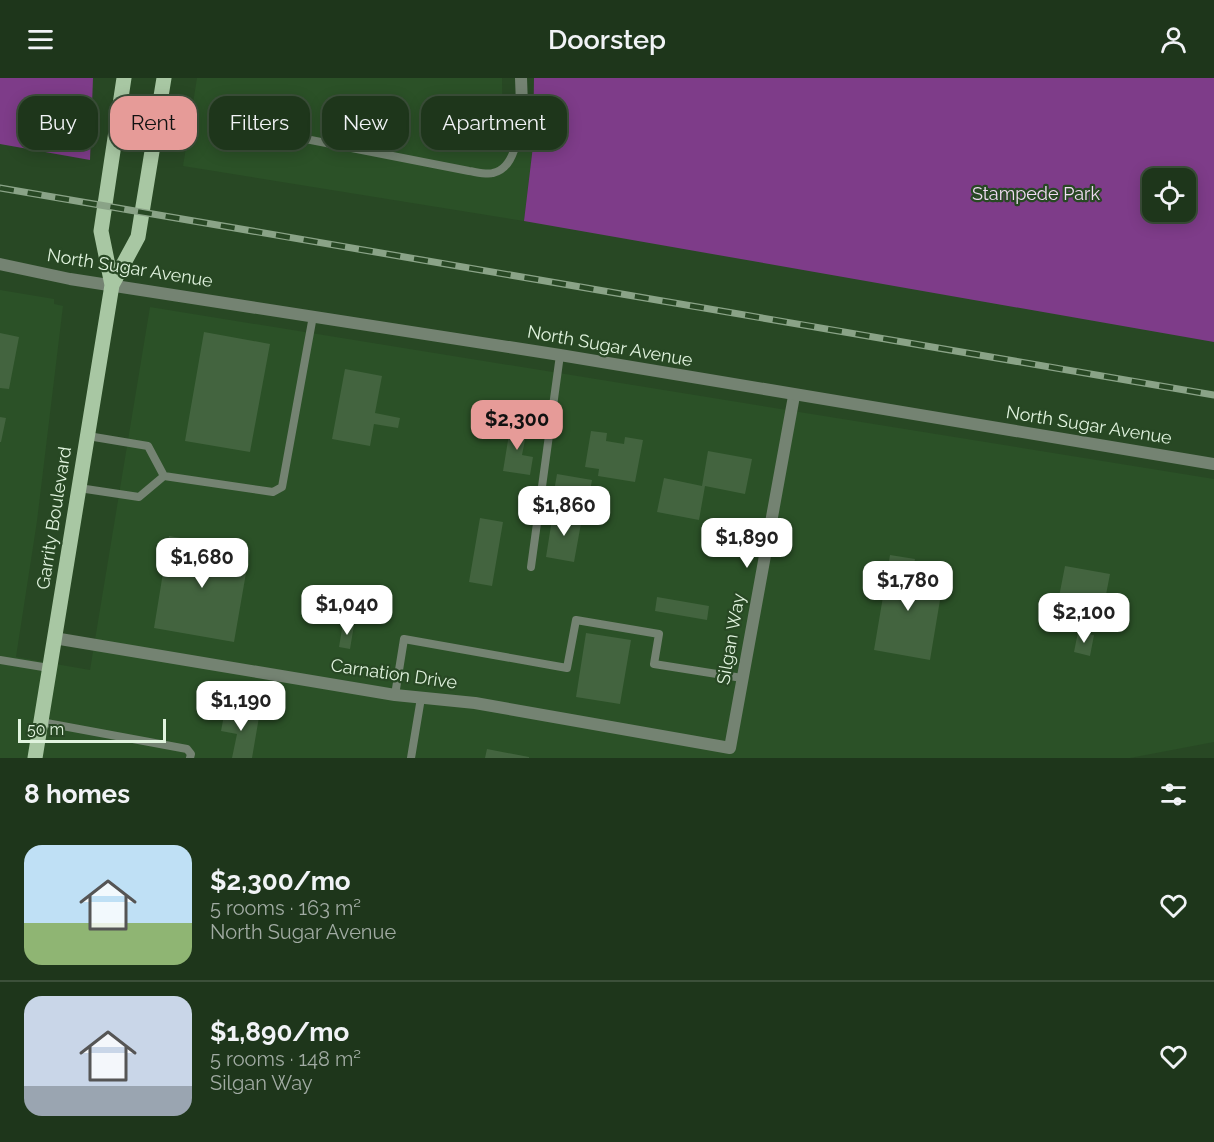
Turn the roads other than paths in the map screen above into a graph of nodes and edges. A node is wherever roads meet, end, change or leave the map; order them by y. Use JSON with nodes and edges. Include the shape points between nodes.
{"nodes":[{"id":1,"x":124,"y":78,"type":"edge"},
{"id":2,"x":165,"y":78,"type":"edge"},
{"id":3,"x":521,"y":78,"type":"edge"},
{"id":4,"x":522,"y":96,"type":"edge"},
{"id":5,"x":310,"y":140,"type":"edge"},
{"id":6,"x":515,"y":150,"type":"edge"},
{"id":7,"x":0,"y":264,"type":"edge"},
{"id":8,"x":112,"y":285,"type":"junction"},
{"id":9,"x":313,"y":316,"type":"junction"},
{"id":10,"x":560,"y":355,"type":"junction"},
{"id":11,"x":794,"y":396,"type":"junction"},
{"id":12,"x":88,"y":436,"type":"junction"},
{"id":13,"x":1214,"y":464,"type":"edge"},
{"id":14,"x":164,"y":476,"type":"junction"},
{"id":15,"x":79,"y":488,"type":"junction"},
{"id":16,"x":531,"y":567,"type":"dead end"},
{"id":17,"x":54,"y":638,"type":"junction"},
{"id":18,"x":0,"y":660,"type":"edge"},
{"id":19,"x":49,"y":668,"type":"junction"},
{"id":20,"x":742,"y":678,"type":"junction"},
{"id":21,"x":395,"y":695,"type":"junction"},
{"id":22,"x":421,"y":698,"type":"junction"},
{"id":23,"x":41,"y":722,"type":"junction"},
{"id":24,"x":730,"y":748,"type":"joint"},
{"id":25,"x":35,"y":758,"type":"edge"},
{"id":26,"x":190,"y":758,"type":"edge"},
{"id":27,"x":411,"y":758,"type":"edge"}],
"edges":[{"from":1,"to":8,"type":"main road","name":"Garrity Boulevard","via":[[101,231]]},
{"from":2,"to":8,"type":"main road","name":"Garrity Boulevard","via":[[138,237]]},
{"from":3,"to":4,"type":"street"},
{"from":5,"to":6,"type":"lane","via":[[494,173]]},
{"from":7,"to":8,"type":"street","name":"North Sugar Avenue"},
{"from":8,"to":9,"type":"street","name":"North Sugar Avenue"},
{"from":8,"to":12,"type":"main road","name":"Garrity Boulevard"},
{"from":9,"to":10,"type":"street","name":"North Sugar Avenue"},
{"from":9,"to":14,"type":"lane","via":[[282,487],[273,492]]},
{"from":10,"to":11,"type":"street","name":"North Sugar Avenue"},
{"from":10,"to":16,"type":"lane"},
{"from":11,"to":13,"type":"street","name":"North Sugar Avenue"},
{"from":11,"to":20,"type":"street","name":"Silgan Way"},
{"from":12,"to":14,"type":"lane","via":[[148,446]]},
{"from":12,"to":15,"type":"main road","name":"Garrity Boulevard"},
{"from":14,"to":15,"type":"lane","via":[[139,497]]},
{"from":15,"to":17,"type":"main road","name":"Garrity Boulevard"},
{"from":17,"to":19,"type":"main road","name":"Garrity Boulevard"},
{"from":17,"to":21,"type":"street","name":"Carnation Drive"},
{"from":18,"to":19,"type":"lane"},
{"from":19,"to":23,"type":"main road","name":"Garrity Boulevard"},
{"from":20,"to":21,"type":"lane","via":[[654,664],[659,634],[576,620],[567,668],[404,639]]},
{"from":20,"to":24,"type":"street","name":"Silgan Way"},
{"from":21,"to":22,"type":"street","name":"Carnation Drive"},
{"from":22,"to":24,"type":"street","name":"Carnation Drive","via":[[475,703]]},
{"from":22,"to":27,"type":"lane"},
{"from":23,"to":25,"type":"main road","name":"Garrity Boulevard"},
{"from":23,"to":26,"type":"lane","via":[[187,748]]}]}
